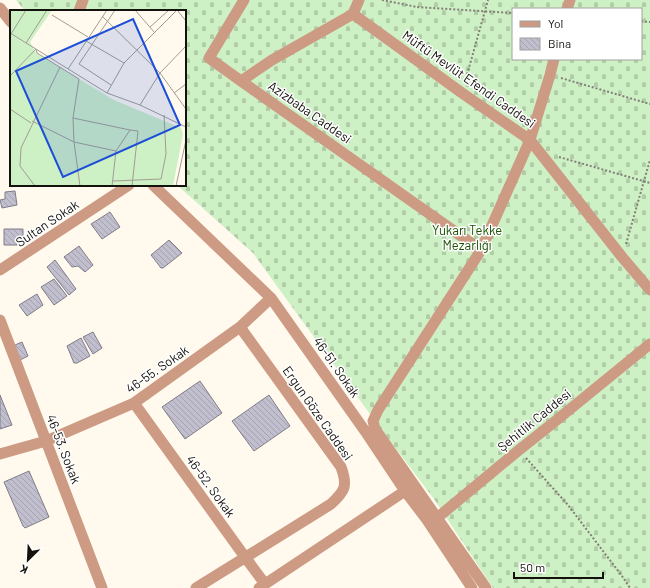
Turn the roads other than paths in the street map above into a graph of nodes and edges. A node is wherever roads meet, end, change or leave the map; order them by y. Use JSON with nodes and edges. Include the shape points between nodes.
{"nodes":[{"id":1,"x":83,"y":0,"type":"edge"},
{"id":2,"x":244,"y":0,"type":"edge"},
{"id":3,"x":359,"y":0,"type":"edge"},
{"id":4,"x":0,"y":8,"type":"edge"},
{"id":5,"x":79,"y":10,"type":"edge"},
{"id":6,"x":352,"y":14,"type":"junction"},
{"id":7,"x":10,"y":21,"type":"edge"},
{"id":8,"x":554,"y":60,"type":"edge"},
{"id":9,"x":241,"y":80,"type":"junction"},
{"id":10,"x":530,"y":140,"type":"junction"},
{"id":11,"x":127,"y":186,"type":"edge"},
{"id":12,"x":154,"y":186,"type":"edge"},
{"id":13,"x":481,"y":250,"type":"junction"},
{"id":14,"x":0,"y":270,"type":"edge"},
{"id":15,"x":650,"y":290,"type":"edge"},
{"id":16,"x":271,"y":298,"type":"junction"},
{"id":17,"x":0,"y":320,"type":"edge"},
{"id":18,"x":240,"y":327,"type":"junction"},
{"id":19,"x":650,"y":344,"type":"edge"},
{"id":20,"x":134,"y":403,"type":"junction"},
{"id":21,"x":46,"y":440,"type":"junction"},
{"id":22,"x":0,"y":454,"type":"edge"},
{"id":23,"x":405,"y":491,"type":"junction"},
{"id":24,"x":437,"y":518,"type":"junction"},
{"id":25,"x":245,"y":557,"type":"junction"},
{"id":26,"x":262,"y":586,"type":"edge"},
{"id":27,"x":102,"y":588,"type":"edge"},
{"id":28,"x":196,"y":588,"type":"edge"},
{"id":29,"x":472,"y":588,"type":"edge"},
{"id":30,"x":486,"y":588,"type":"edge"}],
"edges":[{"from":1,"to":5,"type":"street"},
{"from":2,"to":9,"type":"street","via":[[209,58]]},
{"from":3,"to":6,"type":"street"},
{"from":4,"to":7,"type":"street"},
{"from":6,"to":9,"type":"street","name":"Azizbaba Caddesi"},
{"from":6,"to":10,"type":"street","name":"Müftü Mevlüt Efendi Caddesi"},
{"from":8,"to":10,"type":"street"},
{"from":9,"to":13,"type":"street","name":"Azizbaba Caddesi"},
{"from":10,"to":13,"type":"street"},
{"from":10,"to":15,"type":"street","name":"Müftü Mevlüt Efendi Caddesi"},
{"from":11,"to":14,"type":"street","name":"Sultan Sokak"},
{"from":12,"to":16,"type":"street","name":"46-51. Sokak"},
{"from":13,"to":24,"type":"street","via":[[373,421],[375,429]]},
{"from":16,"to":18,"type":"street","name":"46-55. Sokak"},
{"from":16,"to":23,"type":"street","name":"46-51. Sokak"},
{"from":17,"to":21,"type":"street","name":"46-53. Sokak"},
{"from":18,"to":20,"type":"street","name":"46-55. Sokak"},
{"from":18,"to":25,"type":"street","name":"Ergun Göze Caddesi","via":[[341,467],[345,483],[343,490],[331,504]]},
{"from":19,"to":24,"type":"street","name":"Şehitlik Caddesi"},
{"from":20,"to":21,"type":"street","name":"46-55. Sokak"},
{"from":20,"to":25,"type":"street","name":"46-52. Sokak"},
{"from":21,"to":22,"type":"street","name":"46-55. Sokak"},
{"from":21,"to":27,"type":"street","name":"46-53. Sokak"},
{"from":23,"to":26,"type":"street"},
{"from":23,"to":29,"type":"street","name":"46-51. Sokak"},
{"from":24,"to":30,"type":"street"},
{"from":25,"to":26,"type":"street","name":"46-52. Sokak"},
{"from":25,"to":28,"type":"street","name":"Ergun Göze Caddesi"}]}
